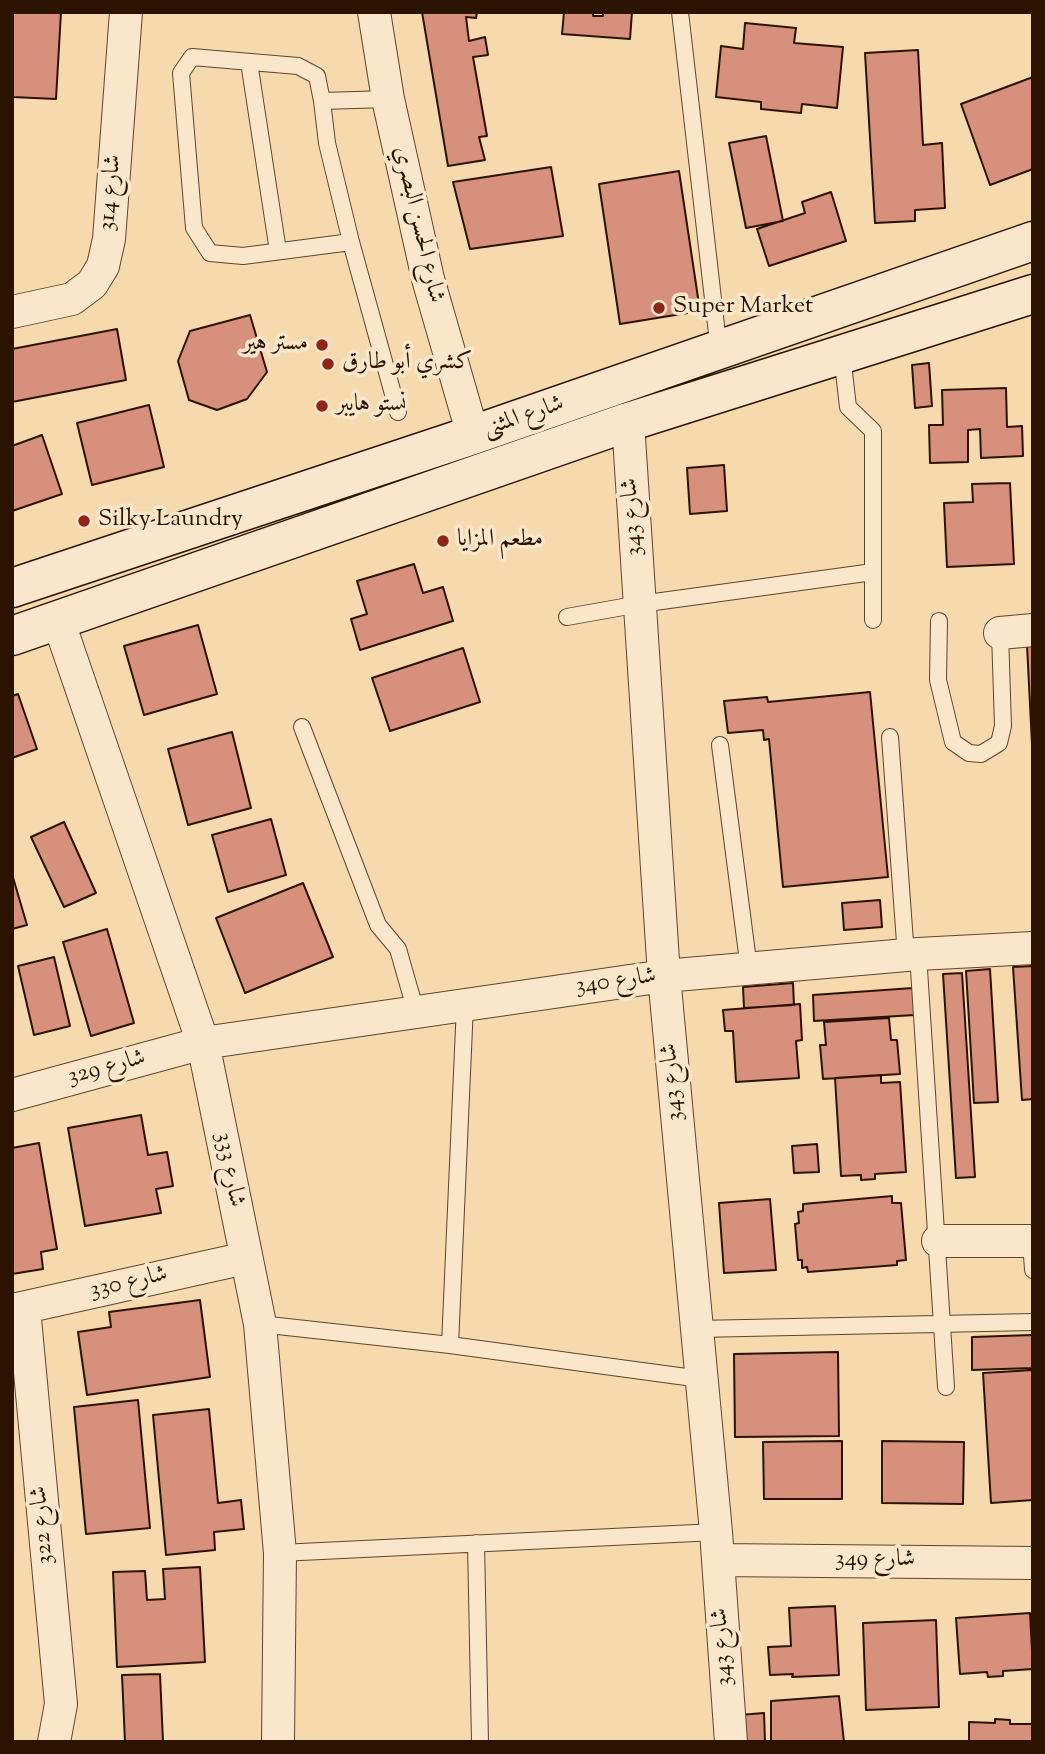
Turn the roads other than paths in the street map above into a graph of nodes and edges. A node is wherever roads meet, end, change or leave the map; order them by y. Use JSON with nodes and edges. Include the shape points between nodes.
{"nodes":[{"id":1,"x":126,"y":12,"type":"edge"},
{"id":2,"x":374,"y":12,"type":"edge"},
{"id":3,"x":680,"y":12,"type":"edge"},
{"id":4,"x":249,"y":62,"type":"junction"},
{"id":5,"x":388,"y":99,"type":"junction"},
{"id":6,"x":322,"y":101,"type":"junction"},
{"id":7,"x":1033,"y":241,"type":"edge"},
{"id":8,"x":351,"y":242,"type":"junction"},
{"id":9,"x":278,"y":251,"type":"junction"},
{"id":10,"x":1033,"y":294,"type":"edge"},
{"id":11,"x":12,"y":313,"type":"edge"},
{"id":12,"x":719,"y":351,"type":"junction"},
{"id":13,"x":842,"y":355,"type":"junction"},
{"id":14,"x":398,"y":412,"type":"dead end"},
{"id":15,"x":628,"y":422,"type":"junction"},
{"id":16,"x":473,"y":435,"type":"junction"},
{"id":17,"x":873,"y":572,"type":"junction"},
{"id":18,"x":12,"y":588,"type":"edge"},
{"id":19,"x":639,"y":604,"type":"junction"},
{"id":20,"x":567,"y":617,"type":"dead end"},
{"id":21,"x":58,"y":620,"type":"junction"},
{"id":22,"x":873,"y":620,"type":"dead end"},
{"id":23,"x":939,"y":621,"type":"dead end"},
{"id":24,"x":1033,"y":630,"type":"edge"},
{"id":25,"x":1000,"y":633,"type":"joint"},
{"id":26,"x":12,"y":636,"type":"edge"},
{"id":27,"x":302,"y":727,"type":"dead end"},
{"id":28,"x":890,"y":737,"type":"dead end"},
{"id":29,"x":720,"y":745,"type":"dead end"},
{"id":30,"x":1033,"y":948,"type":"edge"},
{"id":31,"x":912,"y":955,"type":"junction"},
{"id":32,"x":749,"y":969,"type":"junction"},
{"id":33,"x":664,"y":976,"type":"junction"},
{"id":34,"x":465,"y":1005,"type":"junction"},
{"id":35,"x":416,"y":1012,"type":"junction"},
{"id":36,"x":203,"y":1043,"type":"junction"},
{"id":37,"x":12,"y":1095,"type":"edge"},
{"id":38,"x":938,"y":1241,"type":"junction"},
{"id":39,"x":1032,"y":1251,"type":"edge"},
{"id":40,"x":246,"y":1258,"type":"junction"},
{"id":41,"x":18,"y":1309,"type":"edge"},
{"id":42,"x":1033,"y":1322,"type":"edge"},
{"id":43,"x":260,"y":1324,"type":"junction"},
{"id":44,"x":943,"y":1324,"type":"junction"},
{"id":45,"x":697,"y":1329,"type":"junction"},
{"id":46,"x":450,"y":1345,"type":"junction"},
{"id":47,"x":701,"y":1379,"type":"junction"},
{"id":48,"x":946,"y":1387,"type":"dead end"},
{"id":49,"x":476,"y":1543,"type":"junction"},
{"id":50,"x":717,"y":1546,"type":"junction"},
{"id":51,"x":279,"y":1553,"type":"junction"},
{"id":52,"x":1033,"y":1563,"type":"edge"},
{"id":53,"x":54,"y":1742,"type":"edge"},
{"id":54,"x":278,"y":1742,"type":"edge"},
{"id":55,"x":480,"y":1742,"type":"edge"},
{"id":56,"x":731,"y":1742,"type":"edge"}],
"edges":[{"from":1,"to":11,"type":"street","name":"شارع 314","via":[[109,239],[103,266],[92,285],[72,299]]},
{"from":2,"to":5,"type":"street","name":"شارع الحسن البصري"},
{"from":3,"to":12,"type":"lane"},
{"from":4,"to":6,"type":"lane","via":[[298,66],[317,76]]},
{"from":4,"to":9,"type":"lane"},
{"from":4,"to":9,"type":"lane","via":[[192,57],[181,74],[194,228],[210,253],[243,256]]},
{"from":5,"to":6,"type":"lane"},
{"from":5,"to":16,"type":"street","name":"شارع الحسن البصري","via":[[428,279]]},
{"from":6,"to":8,"type":"lane","via":[[327,143]]},
{"from":7,"to":12,"type":"street","name":"شارع المثنى"},
{"from":8,"to":9,"type":"lane"},
{"from":8,"to":14,"type":"lane"},
{"from":10,"to":13,"type":"street","name":"شارع المثنى"},
{"from":12,"to":16,"type":"street","name":"شارع المثنى"},
{"from":13,"to":15,"type":"street","name":"شارع المثنى"},
{"from":13,"to":17,"type":"lane","via":[[848,407],[873,431]]},
{"from":15,"to":19,"type":"street","name":"شارع 343"},
{"from":15,"to":21,"type":"street","name":"شارع المثنى"},
{"from":16,"to":18,"type":"street","name":"شارع المثنى"},
{"from":17,"to":19,"type":"lane"},
{"from":17,"to":22,"type":"lane"},
{"from":19,"to":20,"type":"lane"},
{"from":19,"to":33,"type":"street","name":"شارع 343"},
{"from":21,"to":26,"type":"street","name":"شارع المثنى"},
{"from":21,"to":36,"type":"street","name":"شارع 333"},
{"from":23,"to":25,"type":"lane","via":[[938,680],[953,743],[969,753],[981,754],[999,743],[1003,726]]},
{"from":24,"to":25,"type":"street"},
{"from":27,"to":35,"type":"lane","via":[[378,925],[398,949]]},
{"from":28,"to":31,"type":"lane"},
{"from":29,"to":32,"type":"lane"},
{"from":30,"to":31,"type":"street","name":"شارع 340"},
{"from":31,"to":32,"type":"street","name":"شارع 340"},
{"from":31,"to":38,"type":"lane"},
{"from":32,"to":33,"type":"street","name":"شارع 340"},
{"from":33,"to":34,"type":"street","name":"شارع 340"},
{"from":33,"to":45,"type":"street","name":"شارع 343"},
{"from":34,"to":35,"type":"street","name":"شارع 340"},
{"from":34,"to":46,"type":"lane"},
{"from":35,"to":36,"type":"street","name":"شارع 340"},
{"from":36,"to":37,"type":"street","name":"شارع 329"},
{"from":36,"to":40,"type":"street","name":"شارع 333"},
{"from":38,"to":39,"type":"street"},
{"from":38,"to":44,"type":"lane"},
{"from":40,"to":41,"type":"street","name":"شارع 330"},
{"from":40,"to":43,"type":"street","name":"شارع 333"},
{"from":41,"to":53,"type":"street","name":"شارع 322","via":[[61,1704]]},
{"from":42,"to":44,"type":"lane"},
{"from":43,"to":46,"type":"lane"},
{"from":43,"to":51,"type":"street","name":"شارع 333"},
{"from":44,"to":45,"type":"lane"},
{"from":44,"to":48,"type":"lane"},
{"from":45,"to":47,"type":"street","name":"شارع 343"},
{"from":46,"to":47,"type":"lane"},
{"from":47,"to":50,"type":"street","name":"شارع 343"},
{"from":49,"to":50,"type":"lane"},
{"from":49,"to":51,"type":"lane"},
{"from":49,"to":55,"type":"lane"},
{"from":50,"to":52,"type":"street","name":"شارع 349"},
{"from":50,"to":56,"type":"street","name":"شارع 343"},
{"from":51,"to":54,"type":"street","name":"شارع 333"}]}
